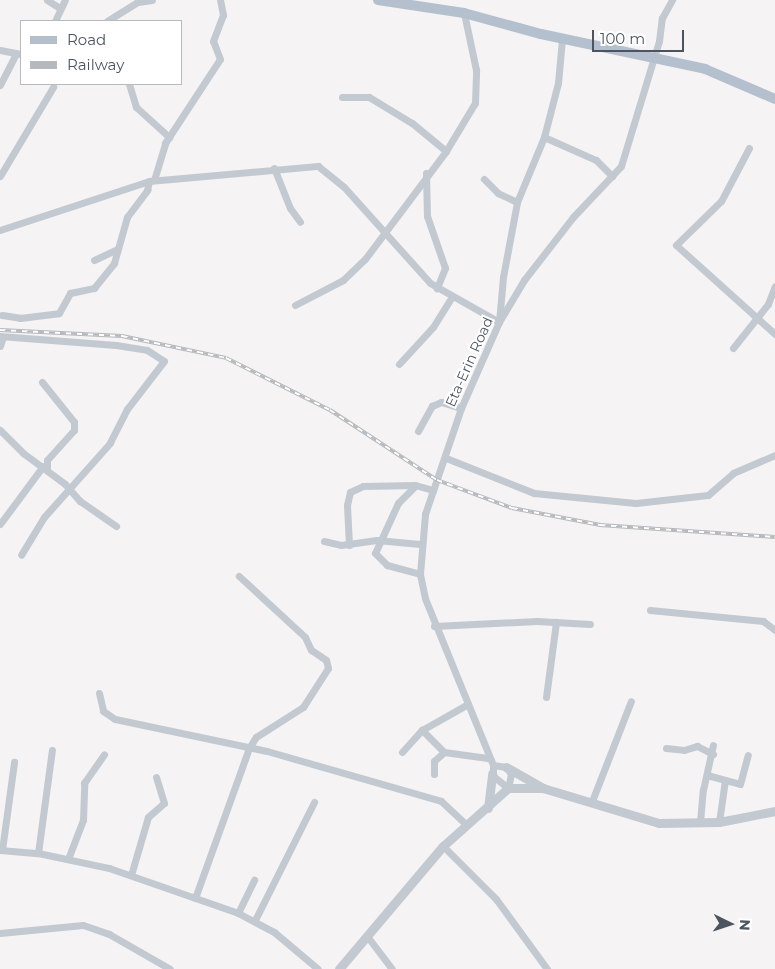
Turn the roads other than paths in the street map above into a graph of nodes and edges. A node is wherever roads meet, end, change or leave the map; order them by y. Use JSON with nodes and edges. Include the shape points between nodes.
{"nodes":[{"id":1,"x":47,"y":0,"type":"edge"},
{"id":2,"x":65,"y":0,"type":"edge"},
{"id":3,"x":152,"y":0,"type":"edge"},
{"id":4,"x":220,"y":0,"type":"edge"},
{"id":5,"x":378,"y":0,"type":"edge"},
{"id":6,"x":420,"y":0,"type":"edge"},
{"id":7,"x":672,"y":0,"type":"edge"},
{"id":8,"x":60,"y":8,"type":"junction"},
{"id":9,"x":460,"y":10,"type":"junction"},
{"id":10,"x":55,"y":20,"type":"edge"},
{"id":11,"x":109,"y":20,"type":"edge"},
{"id":12,"x":562,"y":39,"type":"junction"},
{"id":13,"x":0,"y":50,"type":"edge"},
{"id":14,"x":654,"y":54,"type":"junction"},
{"id":15,"x":18,"y":55,"type":"edge"},
{"id":16,"x":0,"y":85,"type":"edge"},
{"id":17,"x":129,"y":85,"type":"edge"},
{"id":18,"x":53,"y":87,"type":"dead end"},
{"id":19,"x":775,"y":95,"type":"edge"},
{"id":20,"x":342,"y":97,"type":"dead end"},
{"id":21,"x":775,"y":99,"type":"edge"},
{"id":22,"x":169,"y":137,"type":"junction"},
{"id":23,"x":544,"y":137,"type":"junction"},
{"id":24,"x":749,"y":148,"type":"dead end"},
{"id":25,"x":446,"y":151,"type":"junction"},
{"id":26,"x":274,"y":168,"type":"junction"},
{"id":27,"x":426,"y":173,"type":"junction"},
{"id":28,"x":0,"y":176,"type":"edge"},
{"id":29,"x":612,"y":176,"type":"junction"},
{"id":30,"x":484,"y":179,"type":"dead end"},
{"id":31,"x":152,"y":181,"type":"junction"},
{"id":32,"x":517,"y":202,"type":"junction"},
{"id":33,"x":300,"y":222,"type":"dead end"},
{"id":34,"x":0,"y":230,"type":"edge"},
{"id":35,"x":384,"y":235,"type":"junction"},
{"id":36,"x":118,"y":249,"type":"junction"},
{"id":37,"x":94,"y":260,"type":"dead end"},
{"id":38,"x":775,"y":286,"type":"edge"},
{"id":39,"x":438,"y":288,"type":"junction"},
{"id":40,"x":452,"y":298,"type":"junction"},
{"id":41,"x":296,"y":305,"type":"dead end"},
{"id":42,"x":2,"y":315,"type":"dead end"},
{"id":43,"x":757,"y":318,"type":"junction"},
{"id":44,"x":499,"y":322,"type":"junction"},
{"id":45,"x":775,"y":334,"type":"edge"},
{"id":46,"x":2,"y":337,"type":"edge"},
{"id":47,"x":0,"y":346,"type":"edge"},
{"id":48,"x":733,"y":348,"type":"dead end"},
{"id":49,"x":399,"y":364,"type":"dead end"},
{"id":50,"x":42,"y":382,"type":"dead end"},
{"id":51,"x":461,"y":408,"type":"junction"},
{"id":52,"x":0,"y":430,"type":"edge"},
{"id":53,"x":418,"y":431,"type":"dead end"},
{"id":54,"x":775,"y":455,"type":"edge"},
{"id":55,"x":446,"y":458,"type":"junction"},
{"id":56,"x":45,"y":467,"type":"junction"},
{"id":57,"x":415,"y":486,"type":"junction"},
{"id":58,"x":69,"y":489,"type":"junction"},
{"id":59,"x":433,"y":490,"type":"junction"},
{"id":60,"x":0,"y":524,"type":"edge"},
{"id":61,"x":116,"y":526,"type":"dead end"},
{"id":62,"x":377,"y":540,"type":"junction"},
{"id":63,"x":324,"y":541,"type":"dead end"},
{"id":64,"x":420,"y":544,"type":"junction"},
{"id":65,"x":349,"y":545,"type":"junction"},
{"id":66,"x":21,"y":555,"type":"dead end"},
{"id":67,"x":420,"y":574,"type":"junction"},
{"id":68,"x":239,"y":576,"type":"dead end"},
{"id":69,"x":650,"y":610,"type":"dead end"},
{"id":70,"x":556,"y":622,"type":"junction"},
{"id":71,"x":590,"y":624,"type":"dead end"},
{"id":72,"x":434,"y":626,"type":"junction"},
{"id":73,"x":775,"y":630,"type":"edge"},
{"id":74,"x":99,"y":692,"type":"dead end"},
{"id":75,"x":546,"y":697,"type":"dead end"},
{"id":76,"x":631,"y":701,"type":"dead end"},
{"id":77,"x":468,"y":704,"type":"junction"},
{"id":78,"x":422,"y":730,"type":"junction"},
{"id":79,"x":714,"y":745,"type":"dead end"},
{"id":80,"x":249,"y":748,"type":"junction"},
{"id":81,"x":666,"y":748,"type":"dead end"},
{"id":82,"x":52,"y":750,"type":"dead end"},
{"id":83,"x":402,"y":752,"type":"dead end"},
{"id":84,"x":444,"y":752,"type":"junction"},
{"id":85,"x":104,"y":754,"type":"dead end"},
{"id":86,"x":713,"y":754,"type":"junction"},
{"id":87,"x":748,"y":754,"type":"dead end"},
{"id":88,"x":488,"y":758,"type":"junction"},
{"id":89,"x":14,"y":762,"type":"dead end"},
{"id":90,"x":506,"y":767,"type":"junction"},
{"id":91,"x":492,"y":769,"type":"junction"},
{"id":92,"x":434,"y":774,"type":"dead end"},
{"id":93,"x":707,"y":775,"type":"junction"},
{"id":94,"x":156,"y":777,"type":"dead end"},
{"id":95,"x":725,"y":780,"type":"junction"},
{"id":96,"x":508,"y":788,"type":"junction"},
{"id":97,"x":543,"y":788,"type":"junction"},
{"id":98,"x":592,"y":801,"type":"junction"},
{"id":99,"x":314,"y":802,"type":"dead end"},
{"id":100,"x":488,"y":808,"type":"junction"},
{"id":101,"x":775,"y":811,"type":"edge"},
{"id":102,"x":700,"y":822,"type":"junction"},
{"id":103,"x":719,"y":822,"type":"junction"},
{"id":104,"x":466,"y":824,"type":"junction"},
{"id":105,"x":443,"y":846,"type":"junction"},
{"id":106,"x":1,"y":850,"type":"edge"},
{"id":107,"x":38,"y":853,"type":"junction"},
{"id":108,"x":68,"y":859,"type":"junction"},
{"id":109,"x":131,"y":875,"type":"junction"},
{"id":110,"x":254,"y":880,"type":"dead end"},
{"id":111,"x":194,"y":898,"type":"junction"},
{"id":112,"x":238,"y":913,"type":"junction"},
{"id":113,"x":255,"y":920,"type":"junction"},
{"id":114,"x":0,"y":933,"type":"edge"},
{"id":115,"x":367,"y":936,"type":"junction"},
{"id":116,"x":170,"y":969,"type":"edge"},
{"id":117,"x":318,"y":969,"type":"edge"},
{"id":118,"x":339,"y":969,"type":"edge"},
{"id":119,"x":392,"y":969,"type":"edge"},
{"id":120,"x":547,"y":969,"type":"edge"}],
"edges":[{"from":1,"to":8,"type":"street"},
{"from":2,"to":8,"type":"street"},
{"from":3,"to":11,"type":"street","via":[[138,2]]},
{"from":4,"to":22,"type":"street","via":[[223,14],[213,41],[220,59]]},
{"from":5,"to":9,"type":"main road"},
{"from":6,"to":9,"type":"main road"},
{"from":7,"to":14,"type":"street","name":"Eta-Erin Road","via":[[662,18]]},
{"from":8,"to":10,"type":"street"},
{"from":9,"to":12,"type":"main road"},
{"from":9,"to":14,"type":"main road"},
{"from":9,"to":25,"type":"street","via":[[476,70],[475,103]]},
{"from":12,"to":14,"type":"main road"},
{"from":12,"to":23,"type":"street","via":[[558,83]]},
{"from":13,"to":15,"type":"street"},
{"from":14,"to":19,"type":"main road","via":[[722,69]]},
{"from":14,"to":21,"type":"main road","via":[[719,73]]},
{"from":14,"to":29,"type":"street","name":"Eta-Erin Road","via":[[621,166]]},
{"from":15,"to":16,"type":"street"},
{"from":17,"to":22,"type":"street","via":[[136,107]]},
{"from":18,"to":28,"type":"street"},
{"from":20,"to":25,"type":"street","via":[[369,97],[412,123]]},
{"from":22,"to":31,"type":"street"},
{"from":23,"to":29,"type":"street","via":[[596,160]]},
{"from":23,"to":32,"type":"street"},
{"from":24,"to":43,"type":"street","via":[[720,201],[676,245]]},
{"from":25,"to":27,"type":"street"},
{"from":26,"to":31,"type":"street"},
{"from":26,"to":33,"type":"street","via":[[290,208]]},
{"from":26,"to":35,"type":"street","via":[[318,166],[330,172]]},
{"from":27,"to":35,"type":"street"},
{"from":27,"to":39,"type":"street","via":[[427,216],[445,268]]},
{"from":29,"to":44,"type":"street","name":"Eta-Erin Road","via":[[530,272]]},
{"from":30,"to":32,"type":"street","via":[[498,193]]},
{"from":31,"to":34,"type":"street"},
{"from":31,"to":36,"type":"street","via":[[127,217]]},
{"from":32,"to":44,"type":"street","via":[[503,277]]},
{"from":35,"to":39,"type":"street"},
{"from":35,"to":41,"type":"street","via":[[344,280]]},
{"from":36,"to":37,"type":"street"},
{"from":36,"to":42,"type":"street","via":[[114,263],[94,288],[70,292],[58,314],[20,318]]},
{"from":38,"to":43,"type":"street","via":[[771,300]]},
{"from":39,"to":40,"type":"street"},
{"from":40,"to":44,"type":"street"},
{"from":40,"to":49,"type":"street","via":[[433,327]]},
{"from":43,"to":45,"type":"street"},
{"from":43,"to":48,"type":"street"},
{"from":44,"to":51,"type":"street","name":"Eta-Erin Road"},
{"from":46,"to":47,"type":"street"},
{"from":46,"to":58,"type":"street","via":[[116,345],[147,350],[164,361],[126,409],[110,443]]},
{"from":50,"to":56,"type":"street","via":[[74,422],[74,430]]},
{"from":51,"to":53,"type":"street","via":[[441,402],[432,406]]},
{"from":51,"to":55,"type":"street","name":"Eta-Erin Road"},
{"from":52,"to":56,"type":"street","via":[[23,453]]},
{"from":54,"to":55,"type":"street","via":[[733,473],[708,495],[636,503],[534,493]]},
{"from":55,"to":59,"type":"street","name":"Eta-Erin Road"},
{"from":56,"to":58,"type":"street"},
{"from":56,"to":60,"type":"street"},
{"from":57,"to":59,"type":"street"},
{"from":57,"to":62,"type":"street","via":[[398,503]]},
{"from":57,"to":65,"type":"street","via":[[363,486],[350,492],[346,505]]},
{"from":58,"to":61,"type":"street","via":[[80,501]]},
{"from":58,"to":66,"type":"street","via":[[44,517]]},
{"from":59,"to":64,"type":"street","name":"Eta-Erin Road"},
{"from":62,"to":64,"type":"street"},
{"from":62,"to":65,"type":"street"},
{"from":62,"to":67,"type":"street","via":[[376,558]]},
{"from":63,"to":65,"type":"street"},
{"from":64,"to":67,"type":"street","name":"Eta-Erin Road"},
{"from":67,"to":72,"type":"street","name":"Eta-Erin Road"},
{"from":68,"to":80,"type":"street","via":[[305,637],[311,650],[326,660],[328,668],[303,707],[256,737]]},
{"from":69,"to":73,"type":"street","via":[[763,621]]},
{"from":70,"to":71,"type":"street"},
{"from":70,"to":72,"type":"street"},
{"from":70,"to":75,"type":"street"},
{"from":72,"to":77,"type":"street","name":"Eta-Erin Road"},
{"from":74,"to":80,"type":"street","via":[[102,711],[115,719]]},
{"from":76,"to":98,"type":"street"},
{"from":77,"to":78,"type":"street"},
{"from":77,"to":88,"type":"street","name":"Eta-Erin Road"},
{"from":78,"to":83,"type":"street"},
{"from":78,"to":84,"type":"street"},
{"from":79,"to":86,"type":"street"},
{"from":80,"to":104,"type":"street","via":[[441,801]]},
{"from":80,"to":111,"type":"street"},
{"from":81,"to":86,"type":"street","via":[[684,750],[697,746]]},
{"from":82,"to":107,"type":"street"},
{"from":84,"to":88,"type":"street"},
{"from":84,"to":92,"type":"street","via":[[434,761]]},
{"from":85,"to":108,"type":"street","via":[[84,783],[83,820]]},
{"from":86,"to":93,"type":"street"},
{"from":87,"to":95,"type":"street","via":[[740,784]]},
{"from":88,"to":91,"type":"street","name":"Eta-Erin Road"},
{"from":89,"to":106,"type":"street"},
{"from":90,"to":91,"type":"street"},
{"from":90,"to":96,"type":"street","via":[[512,778]]},
{"from":90,"to":97,"type":"street"},
{"from":91,"to":96,"type":"street","name":"Eta-Erin Road"},
{"from":91,"to":100,"type":"street"},
{"from":93,"to":95,"type":"street"},
{"from":93,"to":102,"type":"street"},
{"from":94,"to":109,"type":"street","via":[[164,803],[148,817]]},
{"from":95,"to":103,"type":"street"},
{"from":96,"to":97,"type":"street"},
{"from":96,"to":100,"type":"street"},
{"from":97,"to":98,"type":"street"},
{"from":98,"to":102,"type":"street","via":[[659,823]]},
{"from":99,"to":113,"type":"street"},
{"from":100,"to":104,"type":"street"},
{"from":101,"to":103,"type":"street"},
{"from":102,"to":103,"type":"street"},
{"from":104,"to":105,"type":"street"},
{"from":105,"to":115,"type":"street"},
{"from":105,"to":120,"type":"street","via":[[496,898]]},
{"from":106,"to":107,"type":"street"},
{"from":107,"to":108,"type":"street"},
{"from":108,"to":109,"type":"street"},
{"from":109,"to":111,"type":"street"},
{"from":110,"to":112,"type":"street"},
{"from":111,"to":112,"type":"street"},
{"from":112,"to":113,"type":"street"},
{"from":113,"to":117,"type":"street"},
{"from":114,"to":116,"type":"street","via":[[83,925],[108,934]]},
{"from":115,"to":118,"type":"street"},
{"from":115,"to":119,"type":"street"}]}
